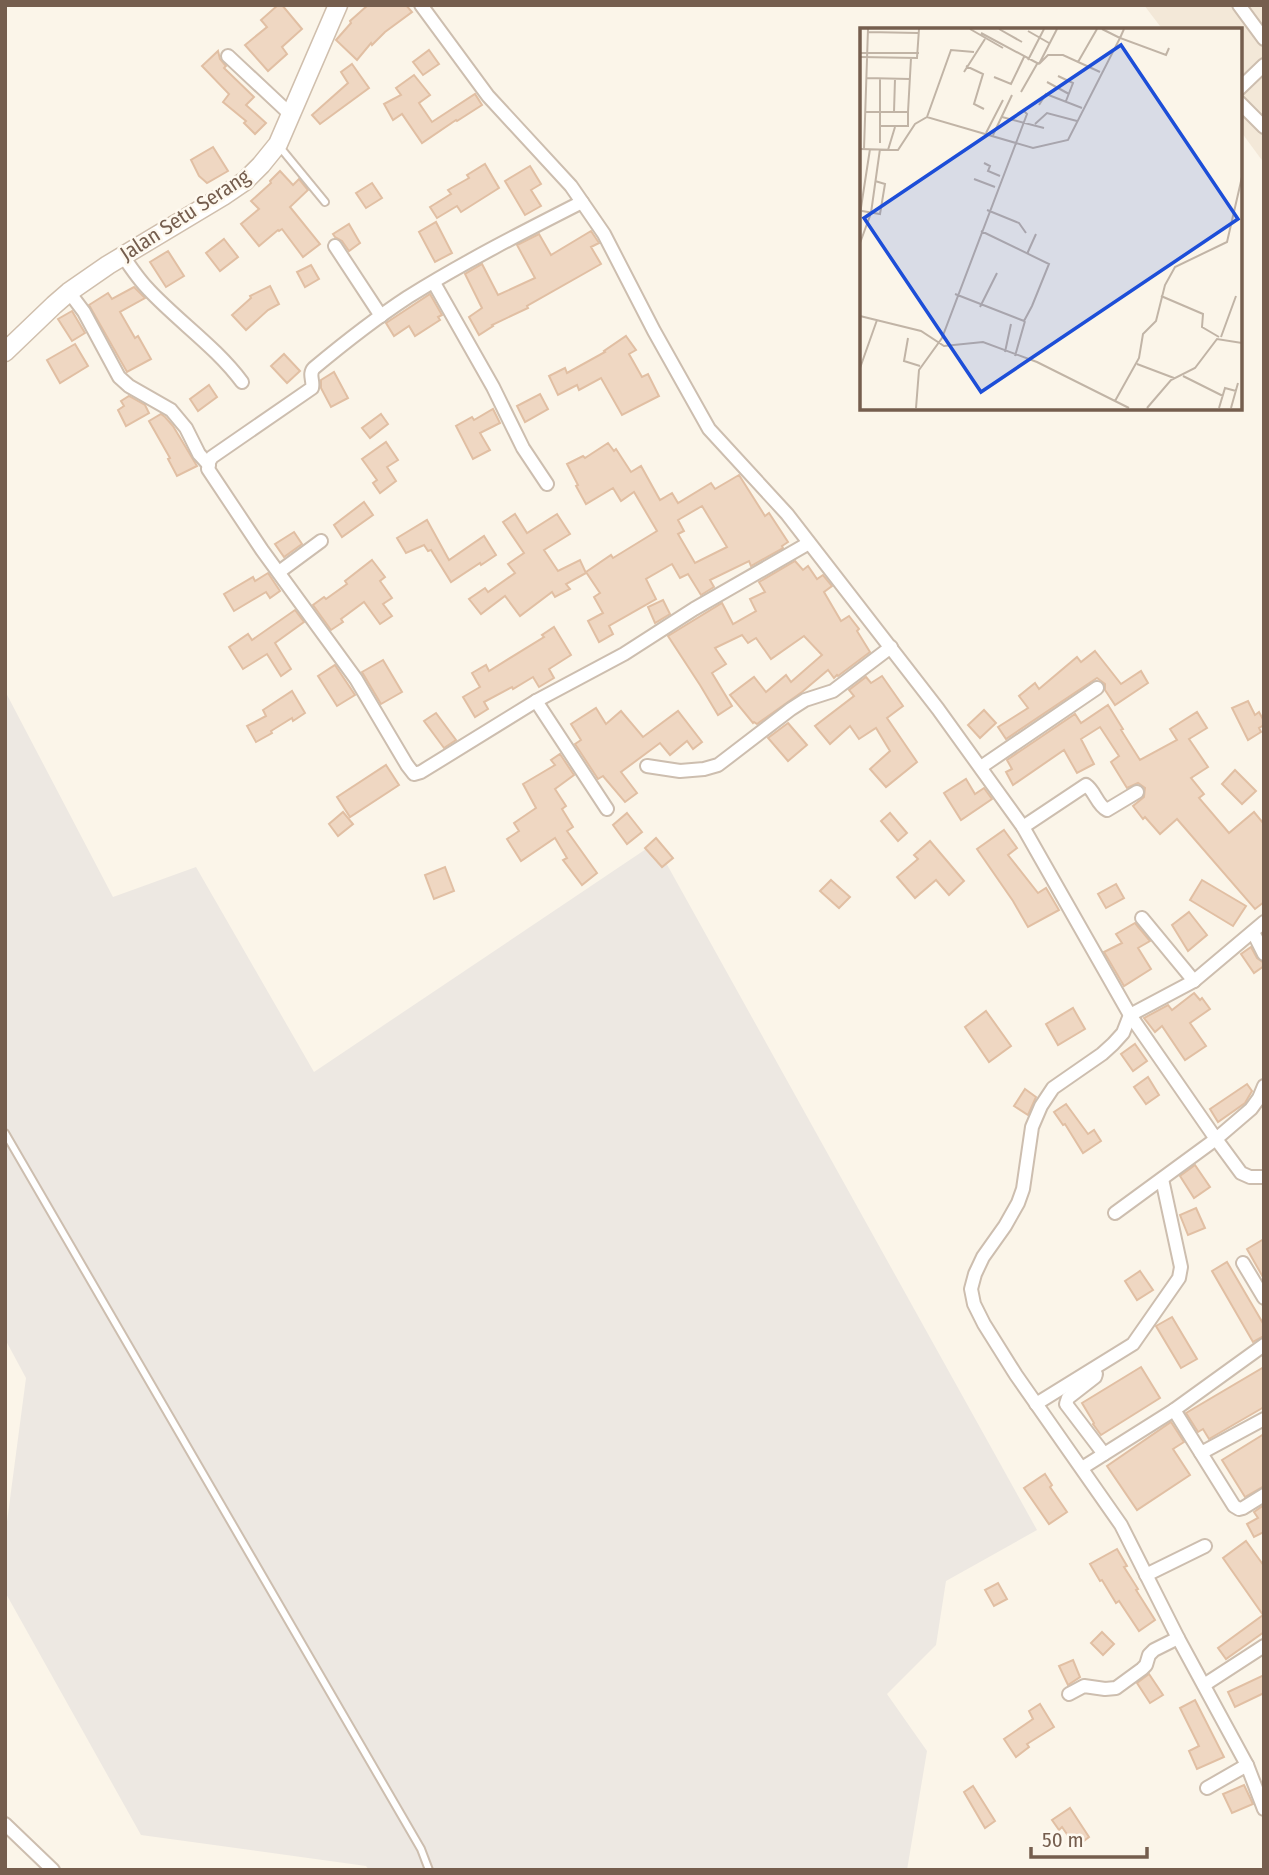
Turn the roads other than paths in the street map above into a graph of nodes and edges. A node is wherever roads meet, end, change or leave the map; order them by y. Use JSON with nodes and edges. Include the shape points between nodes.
{"nodes":[{"id":1,"x":338,"y":5,"type":"edge"},
{"id":2,"x":421,"y":5,"type":"edge"},
{"id":3,"x":1239,"y":5,"type":"edge"},
{"id":4,"x":1264,"y":39,"type":"edge"},
{"id":5,"x":228,"y":56,"type":"dead end"},
{"id":6,"x":1264,"y":65,"type":"edge"},
{"id":7,"x":1241,"y":87,"type":"edge"},
{"id":8,"x":1241,"y":104,"type":"edge"},
{"id":9,"x":290,"y":114,"type":"junction"},
{"id":10,"x":1264,"y":127,"type":"edge"},
{"id":11,"x":278,"y":144,"type":"junction"},
{"id":12,"x":325,"y":202,"type":"dead end"},
{"id":13,"x":582,"y":202,"type":"junction"},
{"id":14,"x":335,"y":246,"type":"dead end"},
{"id":15,"x":123,"y":256,"type":"junction"},
{"id":16,"x":434,"y":283,"type":"junction"},
{"id":17,"x":69,"y":292,"type":"junction"},
{"id":18,"x":381,"y":316,"type":"junction"},
{"id":19,"x":5,"y":352,"type":"edge"},
{"id":20,"x":242,"y":382,"type":"dead end"},
{"id":21,"x":209,"y":465,"type":"junction"},
{"id":22,"x":547,"y":484,"type":"dead end"},
{"id":23,"x":321,"y":541,"type":"dead end"},
{"id":24,"x":809,"y":543,"type":"junction"},
{"id":25,"x":279,"y":572,"type":"junction"},
{"id":26,"x":891,"y":648,"type":"junction"},
{"id":27,"x":1097,"y":688,"type":"dead end"},
{"id":28,"x":536,"y":701,"type":"junction"},
{"id":29,"x":647,"y":766,"type":"dead end"},
{"id":30,"x":981,"y":767,"type":"junction"},
{"id":31,"x":1138,"y":792,"type":"dead end"},
{"id":32,"x":607,"y":809,"type":"dead end"},
{"id":33,"x":1023,"y":827,"type":"junction"},
{"id":34,"x":1142,"y":918,"type":"dead end"},
{"id":35,"x":1264,"y":922,"type":"edge"},
{"id":36,"x":1253,"y":932,"type":"junction"},
{"id":37,"x":1264,"y":954,"type":"edge"},
{"id":38,"x":1194,"y":981,"type":"junction"},
{"id":39,"x":1130,"y":1015,"type":"junction"},
{"id":40,"x":1264,"y":1086,"type":"edge"},
{"id":41,"x":5,"y":1133,"type":"edge"},
{"id":42,"x":1216,"y":1139,"type":"junction"},
{"id":43,"x":1162,"y":1179,"type":"junction"},
{"id":44,"x":1263,"y":1179,"type":"edge"},
{"id":45,"x":1115,"y":1213,"type":"dead end"},
{"id":46,"x":1243,"y":1263,"type":"dead end"},
{"id":47,"x":1264,"y":1298,"type":"edge"},
{"id":48,"x":1264,"y":1345,"type":"edge"},
{"id":49,"x":1093,"y":1370,"type":"junction"},
{"id":50,"x":1036,"y":1404,"type":"junction"},
{"id":51,"x":1174,"y":1410,"type":"junction"},
{"id":52,"x":1264,"y":1419,"type":"edge"},
{"id":53,"x":1201,"y":1453,"type":"junction"},
{"id":54,"x":1104,"y":1454,"type":"junction"},
{"id":55,"x":1082,"y":1468,"type":"junction"},
{"id":56,"x":1264,"y":1495,"type":"edge"},
{"id":57,"x":1205,"y":1546,"type":"dead end"},
{"id":58,"x":1146,"y":1575,"type":"junction"},
{"id":59,"x":1178,"y":1639,"type":"junction"},
{"id":60,"x":1264,"y":1646,"type":"edge"},
{"id":61,"x":1204,"y":1685,"type":"junction"},
{"id":62,"x":1069,"y":1694,"type":"dead end"},
{"id":63,"x":1247,"y":1765,"type":"junction"},
{"id":64,"x":1207,"y":1788,"type":"dead end"},
{"id":65,"x":1264,"y":1809,"type":"edge"},
{"id":66,"x":5,"y":1824,"type":"edge"},
{"id":67,"x":53,"y":1870,"type":"edge"},
{"id":68,"x":429,"y":1870,"type":"edge"}],
"edges":[{"from":1,"to":9,"type":"street","name":"Jalan Setu Serang"},
{"from":2,"to":13,"type":"street","via":[[488,96]]},
{"from":3,"to":4,"type":"street"},
{"from":5,"to":9,"type":"street"},
{"from":6,"to":7,"type":"street"},
{"from":8,"to":10,"type":"street"},
{"from":9,"to":11,"type":"street","name":"Jalan Setu Serang"},
{"from":11,"to":12,"type":"lane"},
{"from":11,"to":15,"type":"street","name":"Jalan Setu Serang","via":[[245,181]]},
{"from":13,"to":16,"type":"street"},
{"from":13,"to":24,"type":"street","via":[[604,234],[709,429]]},
{"from":14,"to":18,"type":"street"},
{"from":15,"to":17,"type":"street","name":"Jalan Setu Serang"},
{"from":15,"to":20,"type":"street","via":[[149,290]]},
{"from":16,"to":18,"type":"street"},
{"from":16,"to":22,"type":"street"},
{"from":17,"to":19,"type":"street","name":"Jalan Setu Serang"},
{"from":17,"to":21,"type":"street","via":[[119,377],[171,410]]},
{"from":18,"to":21,"type":"street","via":[[314,368],[312,388],[217,453]]},
{"from":21,"to":25,"type":"street"},
{"from":23,"to":25,"type":"street"},
{"from":24,"to":26,"type":"street"},
{"from":24,"to":28,"type":"street"},
{"from":25,"to":28,"type":"street","via":[[356,679],[415,774]]},
{"from":26,"to":29,"type":"street","via":[[833,691],[791,709],[718,765],[680,771]]},
{"from":26,"to":30,"type":"street"},
{"from":27,"to":30,"type":"street"},
{"from":28,"to":32,"type":"street"},
{"from":30,"to":33,"type":"street"},
{"from":31,"to":33,"type":"street","via":[[1107,810],[1086,785]]},
{"from":33,"to":39,"type":"street"},
{"from":34,"to":38,"type":"street"},
{"from":35,"to":36,"type":"street"},
{"from":36,"to":37,"type":"street"},
{"from":36,"to":38,"type":"street"},
{"from":38,"to":39,"type":"street"},
{"from":39,"to":42,"type":"street"},
{"from":39,"to":50,"type":"street","via":[[1113,1044],[1053,1088],[1041,1106],[1032,1127],[1018,1203],[983,1257],[971,1289],[984,1324]]},
{"from":40,"to":42,"type":"street","via":[[1251,1109]]},
{"from":41,"to":68,"type":"lane","via":[[421,1849]]},
{"from":42,"to":43,"type":"street"},
{"from":42,"to":44,"type":"street","via":[[1241,1173]]},
{"from":43,"to":45,"type":"street"},
{"from":43,"to":49,"type":"street","via":[[1181,1268],[1179,1278],[1133,1344]]},
{"from":46,"to":47,"type":"street"},
{"from":48,"to":51,"type":"street"},
{"from":49,"to":50,"type":"street"},
{"from":49,"to":54,"type":"street","via":[[1095,1377],[1066,1404]]},
{"from":50,"to":55,"type":"street"},
{"from":51,"to":53,"type":"street"},
{"from":51,"to":54,"type":"street"},
{"from":52,"to":53,"type":"street"},
{"from":53,"to":56,"type":"street","via":[[1238,1509]]},
{"from":54,"to":55,"type":"street"},
{"from":55,"to":58,"type":"street","via":[[1121,1525]]},
{"from":57,"to":58,"type":"street"},
{"from":58,"to":59,"type":"street"},
{"from":59,"to":61,"type":"street"},
{"from":59,"to":62,"type":"street","via":[[1152,1653],[1142,1669],[1116,1688],[1084,1686]]},
{"from":60,"to":61,"type":"street"},
{"from":61,"to":63,"type":"street"},
{"from":63,"to":64,"type":"street"},
{"from":63,"to":65,"type":"street"},
{"from":66,"to":67,"type":"street"}]}
